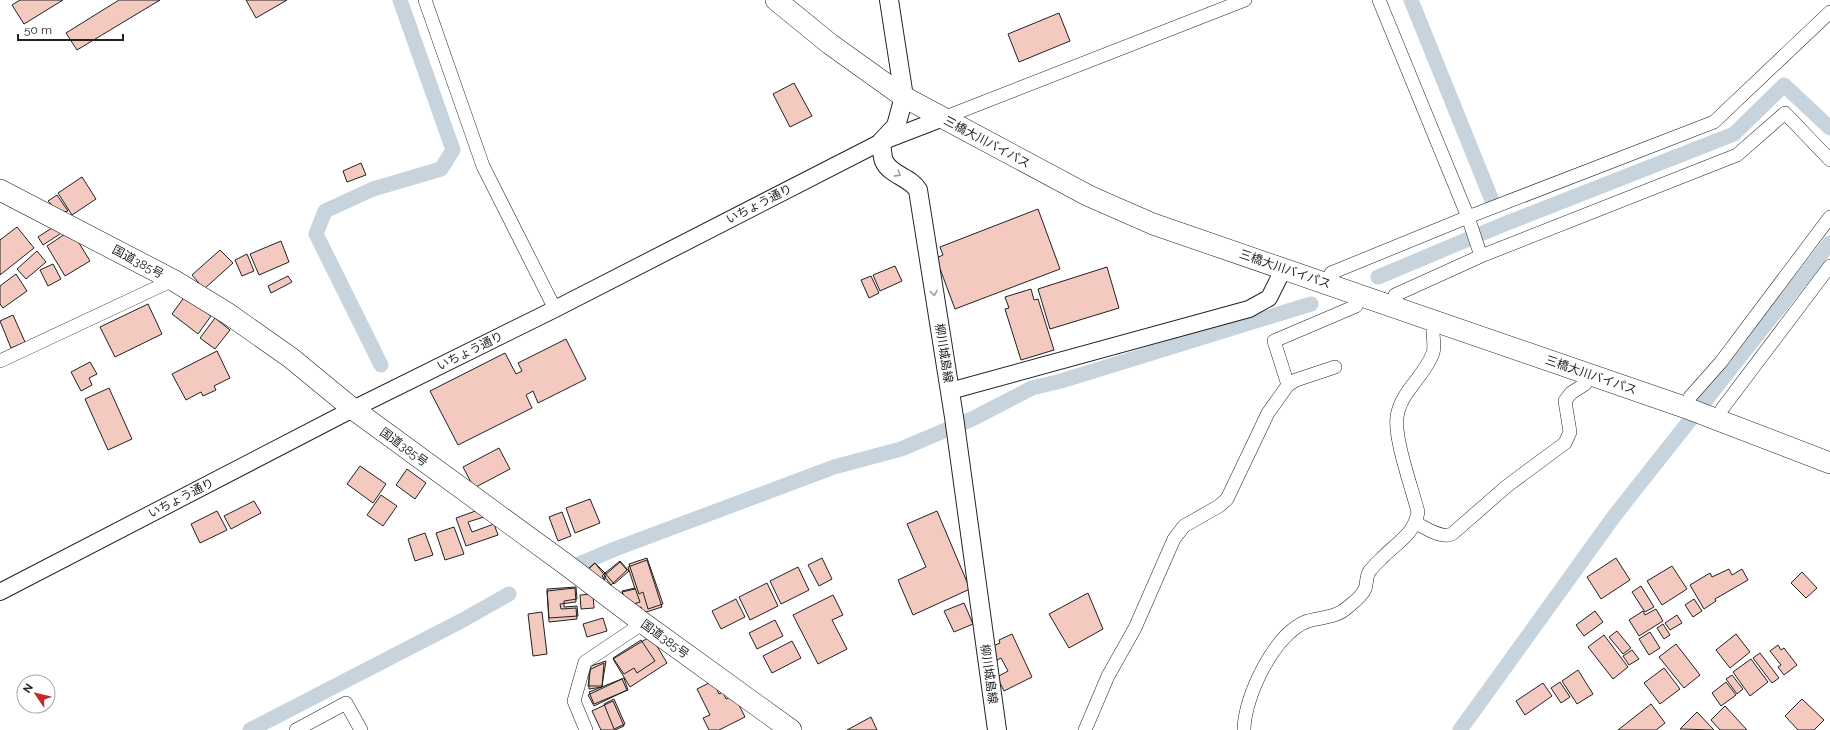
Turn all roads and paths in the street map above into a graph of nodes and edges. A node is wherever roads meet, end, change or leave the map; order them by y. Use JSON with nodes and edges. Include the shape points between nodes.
{"nodes":[{"id":1,"x":425,"y":0,"type":"edge"},
{"id":2,"x":776,"y":0,"type":"edge"},
{"id":3,"x":889,"y":0,"type":"edge"},
{"id":4,"x":1245,"y":0,"type":"edge"},
{"id":5,"x":1380,"y":0,"type":"edge"},
{"id":6,"x":1830,"y":12,"type":"edge"},
{"id":7,"x":904,"y":97,"type":"junction"},
{"id":8,"x":943,"y":118,"type":"junction"},
{"id":9,"x":881,"y":142,"type":"junction"},
{"id":10,"x":1830,"y":160,"type":"edge"},
{"id":11,"x":0,"y":190,"type":"edge"},
{"id":12,"x":1468,"y":217,"type":"junction"},
{"id":13,"x":1830,"y":217,"type":"edge"},
{"id":14,"x":1481,"y":256,"type":"junction"},
{"id":15,"x":1830,"y":266,"type":"edge"},
{"id":16,"x":1284,"y":268,"type":"junction"},
{"id":17,"x":1330,"y":274,"type":"dead end"},
{"id":18,"x":172,"y":280,"type":"junction"},
{"id":19,"x":1395,"y":294,"type":"dead end"},
{"id":20,"x":1356,"y":306,"type":"dead end"},
{"id":21,"x":555,"y":308,"type":"junction"},
{"id":22,"x":1433,"y":332,"type":"dead end"},
{"id":23,"x":0,"y":361,"type":"edge"},
{"id":24,"x":1335,"y":367,"type":"dead end"},
{"id":25,"x":1585,"y":384,"type":"dead end"},
{"id":26,"x":1288,"y":385,"type":"junction"},
{"id":27,"x":950,"y":392,"type":"junction"},
{"id":28,"x":1687,"y":402,"type":"junction"},
{"id":29,"x":353,"y":409,"type":"junction"},
{"id":30,"x":1717,"y":413,"type":"junction"},
{"id":31,"x":1830,"y":463,"type":"edge"},
{"id":32,"x":1416,"y":523,"type":"junction"},
{"id":33,"x":0,"y":592,"type":"edge"},
{"id":34,"x":643,"y":623,"type":"junction"},
{"id":35,"x":296,"y":730,"type":"edge"},
{"id":36,"x":361,"y":730,"type":"edge"},
{"id":37,"x":586,"y":730,"type":"edge"},
{"id":38,"x":791,"y":730,"type":"edge"},
{"id":39,"x":997,"y":730,"type":"edge"},
{"id":40,"x":1085,"y":730,"type":"edge"},
{"id":41,"x":1244,"y":730,"type":"edge"}],
"edges":[{"from":1,"to":21,"type":"street","via":[[483,166]]},
{"from":2,"to":7,"type":"highway","name":"三橋大川バイパス","via":[[830,44]]},
{"from":3,"to":7,"type":"main road"},
{"from":4,"to":8,"type":"street"},
{"from":5,"to":12,"type":"street"},
{"from":6,"to":12,"type":"street","via":[[1714,122]]},
{"from":7,"to":8,"type":"highway","name":"三橋大川バイパス"},
{"from":7,"to":9,"type":"main road","via":[[896,126]]},
{"from":8,"to":9,"type":"street","name":"いちょう通り"},
{"from":8,"to":16,"type":"highway","name":"三橋大川バイパス","via":[[1089,196],[1153,224]]},
{"from":9,"to":21,"type":"street","name":"いちょう通り"},
{"from":9,"to":27,"type":"main road","name":"柳川城島線","one_way":true,"via":[[884,161],[888,168],[914,184],[918,190]]},
{"from":10,"to":14,"type":"street","via":[[1785,113],[1737,155]]},
{"from":11,"to":18,"type":"highway","name":"国道385号"},
{"from":12,"to":14,"type":"street"},
{"from":12,"to":17,"type":"street"},
{"from":13,"to":28,"type":"street","via":[[1721,362]]},
{"from":14,"to":19,"type":"street"},
{"from":15,"to":30,"type":"street"},
{"from":16,"to":27,"type":"street","via":[[1269,298],[1249,309]]},
{"from":16,"to":28,"type":"highway","name":"三橋大川バイパス"},
{"from":18,"to":23,"type":"street"},
{"from":18,"to":29,"type":"highway","name":"国道385号","via":[[292,358]]},
{"from":20,"to":26,"type":"street","via":[[1274,341]]},
{"from":21,"to":29,"type":"street","name":"いちょう通り"},
{"from":22,"to":32,"type":"street","via":[[1434,352],[1427,367],[1403,400],[1397,415],[1397,430],[1418,512]]},
{"from":24,"to":26,"type":"street"},
{"from":25,"to":32,"type":"street","via":[[1571,393],[1565,401],[1570,432],[1569,438],[1559,449],[1507,486],[1452,534],[1442,536]]},
{"from":26,"to":40,"type":"street","via":[[1268,413],[1227,498],[1219,506],[1184,526],[1174,539],[1135,628],[1108,676]]},
{"from":27,"to":39,"type":"main road","name":"柳川城島線"},
{"from":28,"to":30,"type":"highway","name":"三橋大川バイパス"},
{"from":29,"to":33,"type":"street","name":"いちょう通り"},
{"from":29,"to":34,"type":"highway","name":"国道385号"},
{"from":30,"to":31,"type":"highway","name":"三橋大川バイパス"},
{"from":32,"to":41,"type":"street","via":[[1407,536],[1368,573],[1364,590],[1347,609],[1332,617],[1308,621],[1290,632],[1271,655],[1261,676],[1248,704]]},
{"from":34,"to":37,"type":"street","via":[[585,662],[574,701]]},
{"from":34,"to":38,"type":"highway","name":"国道385号"},
{"from":35,"to":36,"type":"street","via":[[346,704]]}]}
